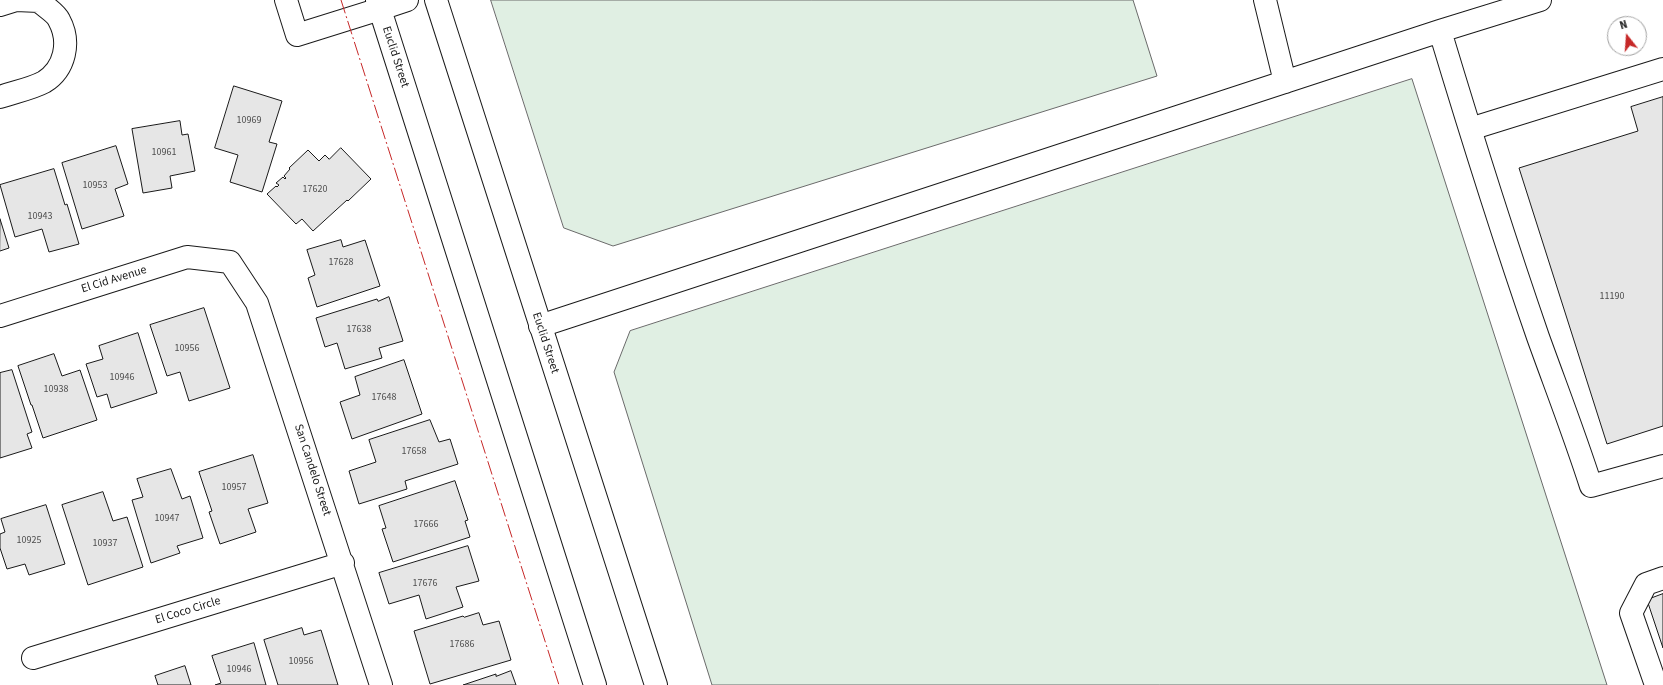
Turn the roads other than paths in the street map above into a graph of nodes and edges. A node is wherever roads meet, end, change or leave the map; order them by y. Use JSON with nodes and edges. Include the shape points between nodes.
{"nodes":[{"id":1,"x":286,"y":0,"type":"edge"},
{"id":2,"x":407,"y":0,"type":"edge"},
{"id":3,"x":436,"y":0,"type":"edge"},
{"id":4,"x":1265,"y":0,"type":"edge"},
{"id":5,"x":1540,"y":0,"type":"edge"},
{"id":6,"x":378,"y":4,"type":"edge"},
{"id":7,"x":0,"y":5,"type":"edge"},
{"id":8,"x":1440,"y":31,"type":"junction"},
{"id":9,"x":1663,"y":69,"type":"edge"},
{"id":10,"x":1285,"y":82,"type":"junction"},
{"id":11,"x":0,"y":97,"type":"edge"},
{"id":12,"x":1470,"y":129,"type":"junction"},
{"id":13,"x":230,"y":262,"type":"joint"},
{"id":14,"x":0,"y":316,"type":"edge"},
{"id":15,"x":540,"y":326,"type":"junction"},
{"id":16,"x":1663,"y":466,"type":"edge"},
{"id":17,"x":343,"y":564,"type":"junction"},
{"id":18,"x":1663,"y":578,"type":"edge"},
{"id":19,"x":32,"y":658,"type":"dead end"},
{"id":20,"x":381,"y":685,"type":"edge"},
{"id":21,"x":595,"y":685,"type":"edge"},
{"id":22,"x":656,"y":685,"type":"edge"},
{"id":23,"x":1656,"y":685,"type":"edge"}],
"edges":[{"from":1,"to":6,"type":"street","via":[[297,35]]},
{"from":2,"to":6,"type":"street"},
{"from":3,"to":15,"type":"street","name":"Euclid Street"},
{"from":4,"to":10,"type":"street"},
{"from":5,"to":8,"type":"street"},
{"from":6,"to":21,"type":"street","name":"Euclid Street"},
{"from":7,"to":11,"type":"street","via":[[16,0],[39,1],[59,19],[66,40],[63,58],[55,74],[42,83]]},
{"from":8,"to":10,"type":"street"},
{"from":8,"to":12,"type":"street"},
{"from":9,"to":12,"type":"street"},
{"from":10,"to":15,"type":"street"},
{"from":12,"to":16,"type":"street","via":[[1536,331],[1591,486]]},
{"from":13,"to":14,"type":"street","name":"El Cid Avenue","via":[[187,257]]},
{"from":13,"to":17,"type":"street","name":"San Candelo Street","via":[[257,302]]},
{"from":15,"to":22,"type":"street","name":"Euclid Street"},
{"from":17,"to":19,"type":"street","name":"El Coco Circle"},
{"from":17,"to":20,"type":"street","name":"San Candelo Street"},
{"from":18,"to":23,"type":"street","via":[[1646,584],[1631,613]]}]}
